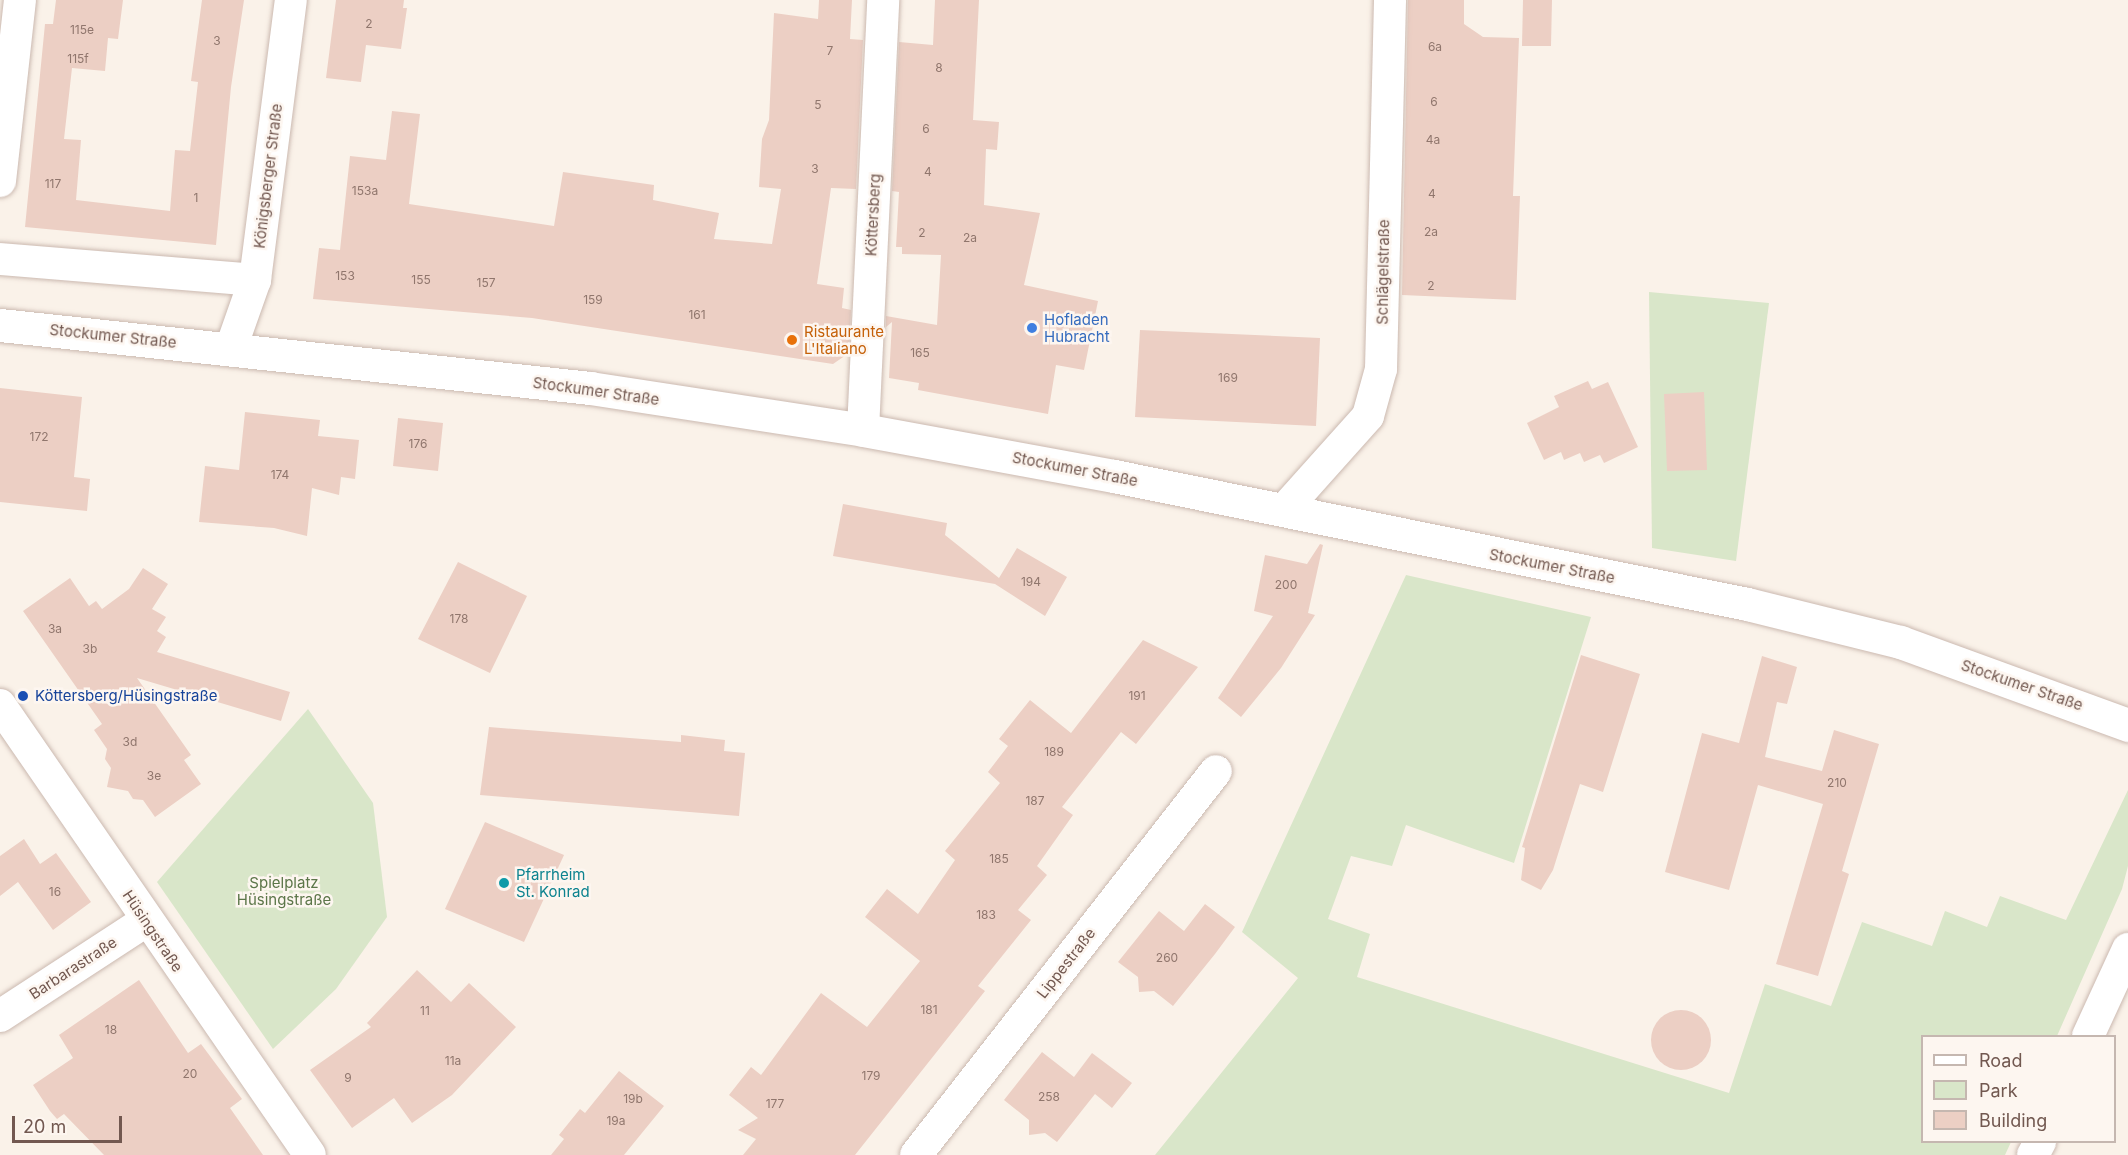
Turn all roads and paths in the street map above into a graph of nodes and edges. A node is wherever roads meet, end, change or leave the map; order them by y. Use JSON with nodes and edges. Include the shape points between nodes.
{"nodes":[{"id":1,"x":20,"y":0,"type":"edge"},
{"id":2,"x":291,"y":0,"type":"edge"},
{"id":3,"x":883,"y":0,"type":"edge"},
{"id":4,"x":1390,"y":0,"type":"edge"},
{"id":5,"x":0,"y":181,"type":"edge"},
{"id":6,"x":0,"y":259,"type":"edge"},
{"id":7,"x":255,"y":280,"type":"junction"},
{"id":8,"x":0,"y":325,"type":"edge"},
{"id":9,"x":231,"y":348,"type":"junction"},
{"id":10,"x":862,"y":430,"type":"junction"},
{"id":11,"x":1284,"y":510,"type":"junction"},
{"id":12,"x":0,"y":705,"type":"edge"},
{"id":13,"x":2128,"y":725,"type":"edge"},
{"id":14,"x":1216,"y":771,"type":"dead end"},
{"id":15,"x":146,"y":921,"type":"junction"},
{"id":16,"x":2128,"y":949,"type":"edge"},
{"id":17,"x":0,"y":1016,"type":"edge"},
{"id":18,"x":2088,"y":1035,"type":"edge"},
{"id":19,"x":310,"y":1155,"type":"edge"},
{"id":20,"x":916,"y":1155,"type":"edge"}],
"edges":[{"from":1,"to":5,"type":"street"},
{"from":2,"to":7,"type":"street","name":"Königsberger Straße"},
{"from":3,"to":10,"type":"street","name":"Köttersberg"},
{"from":4,"to":11,"type":"street","name":"Schlägelstraße","via":[[1381,369],[1368,416]]},
{"from":6,"to":7,"type":"street"},
{"from":7,"to":9,"type":"street","name":"Königsberger Straße"},
{"from":8,"to":9,"type":"main road","name":"Stockumer Straße"},
{"from":9,"to":10,"type":"main road","name":"Stockumer Straße","via":[[590,388]]},
{"from":10,"to":11,"type":"main road","name":"Stockumer Straße"},
{"from":11,"to":13,"type":"main road","name":"Stockumer Straße","via":[[1747,604],[1900,642]]},
{"from":12,"to":15,"type":"street","name":"Hüsingstraße"},
{"from":14,"to":20,"type":"street","name":"Lippestraße"},
{"from":15,"to":17,"type":"street","name":"Barbarastraße"},
{"from":15,"to":19,"type":"street","name":"Hüsingstraße"},
{"from":16,"to":18,"type":"street"}]}
